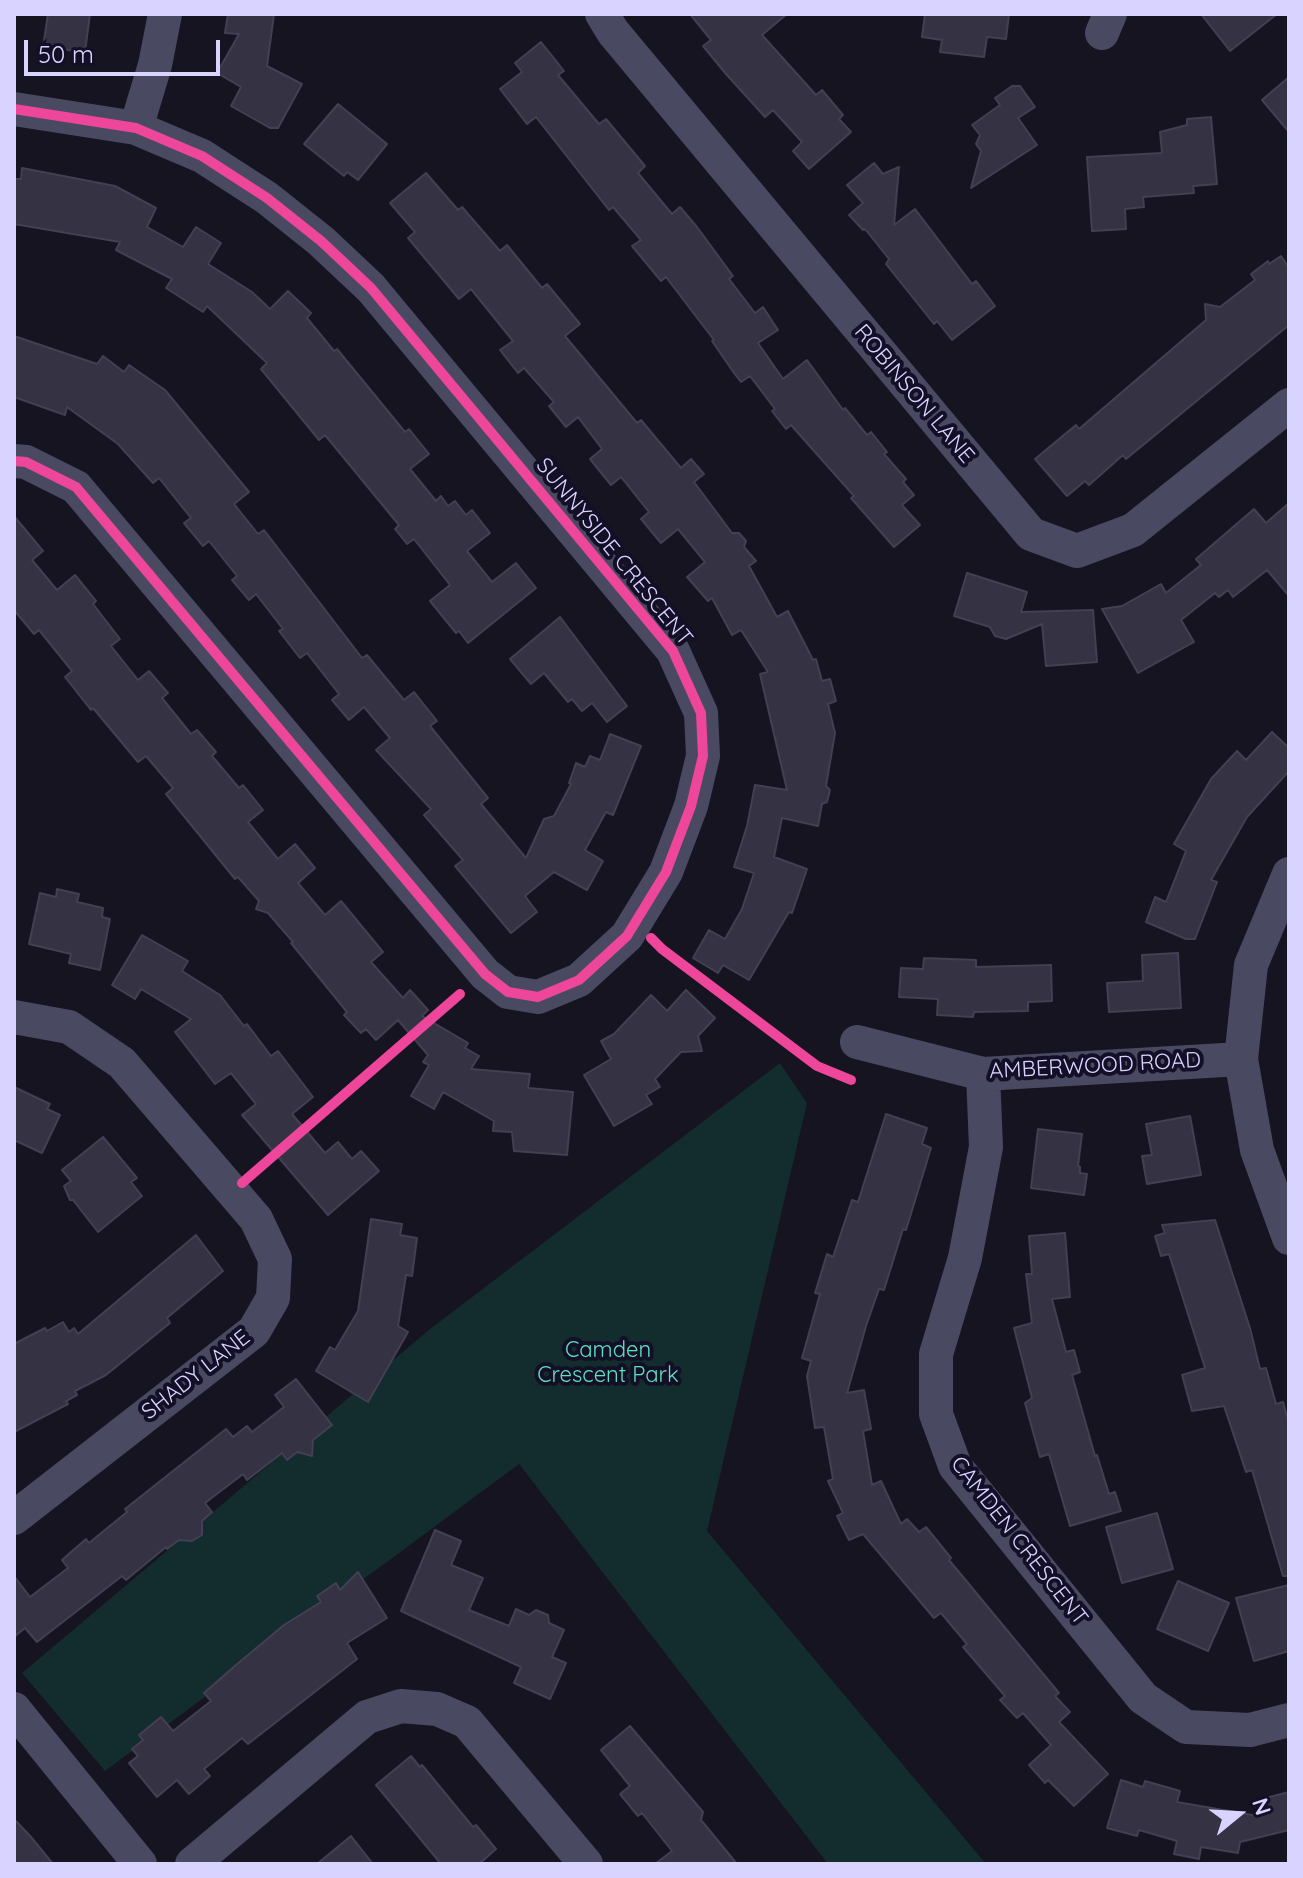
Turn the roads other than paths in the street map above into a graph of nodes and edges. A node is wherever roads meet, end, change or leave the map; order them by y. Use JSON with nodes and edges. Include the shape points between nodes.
{"nodes":[{"id":1,"x":165,"y":14,"type":"edge"},
{"id":2,"x":602,"y":14,"type":"edge"},
{"id":3,"x":14,"y":109,"type":"edge"},
{"id":4,"x":136,"y":128,"type":"junction"},
{"id":5,"x":1289,"y":405,"type":"edge"},
{"id":6,"x":14,"y":461,"type":"edge"},
{"id":7,"x":1289,"y":874,"type":"edge"},
{"id":8,"x":14,"y":1017,"type":"edge"},
{"id":9,"x":857,"y":1042,"type":"dead end"},
{"id":10,"x":1241,"y":1059,"type":"junction"},
{"id":11,"x":983,"y":1074,"type":"junction"},
{"id":12,"x":1289,"y":1238,"type":"edge"},
{"id":13,"x":14,"y":1518,"type":"edge"},
{"id":14,"x":14,"y":1709,"type":"edge"},
{"id":15,"x":1289,"y":1720,"type":"edge"},
{"id":16,"x":140,"y":1864,"type":"edge"},
{"id":17,"x":192,"y":1864,"type":"edge"},
{"id":18,"x":586,"y":1864,"type":"edge"}],
"edges":[{"from":1,"to":4,"type":"street"},
{"from":2,"to":5,"type":"street","name":"ROBINSON LANE","via":[[1031,534],[1077,551],[1133,530]]},
{"from":3,"to":4,"type":"street","name":"SUNNYSIDE CRESCENT"},
{"from":4,"to":6,"type":"street","name":"SUNNYSIDE CRESCENT","via":[[202,156],[267,198],[361,279],[673,651],[701,713],[703,756],[666,872],[627,936],[579,980],[538,997],[508,992],[485,974],[76,487]]},
{"from":7,"to":10,"type":"street","via":[[1251,965]]},
{"from":8,"to":13,"type":"street","name":"SHADY LANE","via":[[69,1027],[122,1063],[256,1219],[275,1259],[273,1298],[254,1331]]},
{"from":9,"to":11,"type":"street","name":"AMBERWOOD ROAD"},
{"from":10,"to":11,"type":"street","name":"AMBERWOOD ROAD"},
{"from":10,"to":12,"type":"street","via":[[1257,1150]]},
{"from":11,"to":15,"type":"street","name":"CAMDEN CRESCENT","via":[[986,1147],[965,1258],[936,1354],[936,1414],[955,1466],[1143,1698],[1186,1727],[1250,1730]]},
{"from":14,"to":16,"type":"street"},
{"from":17,"to":18,"type":"street","via":[[367,1717],[401,1706],[437,1709],[467,1722]]}]}
